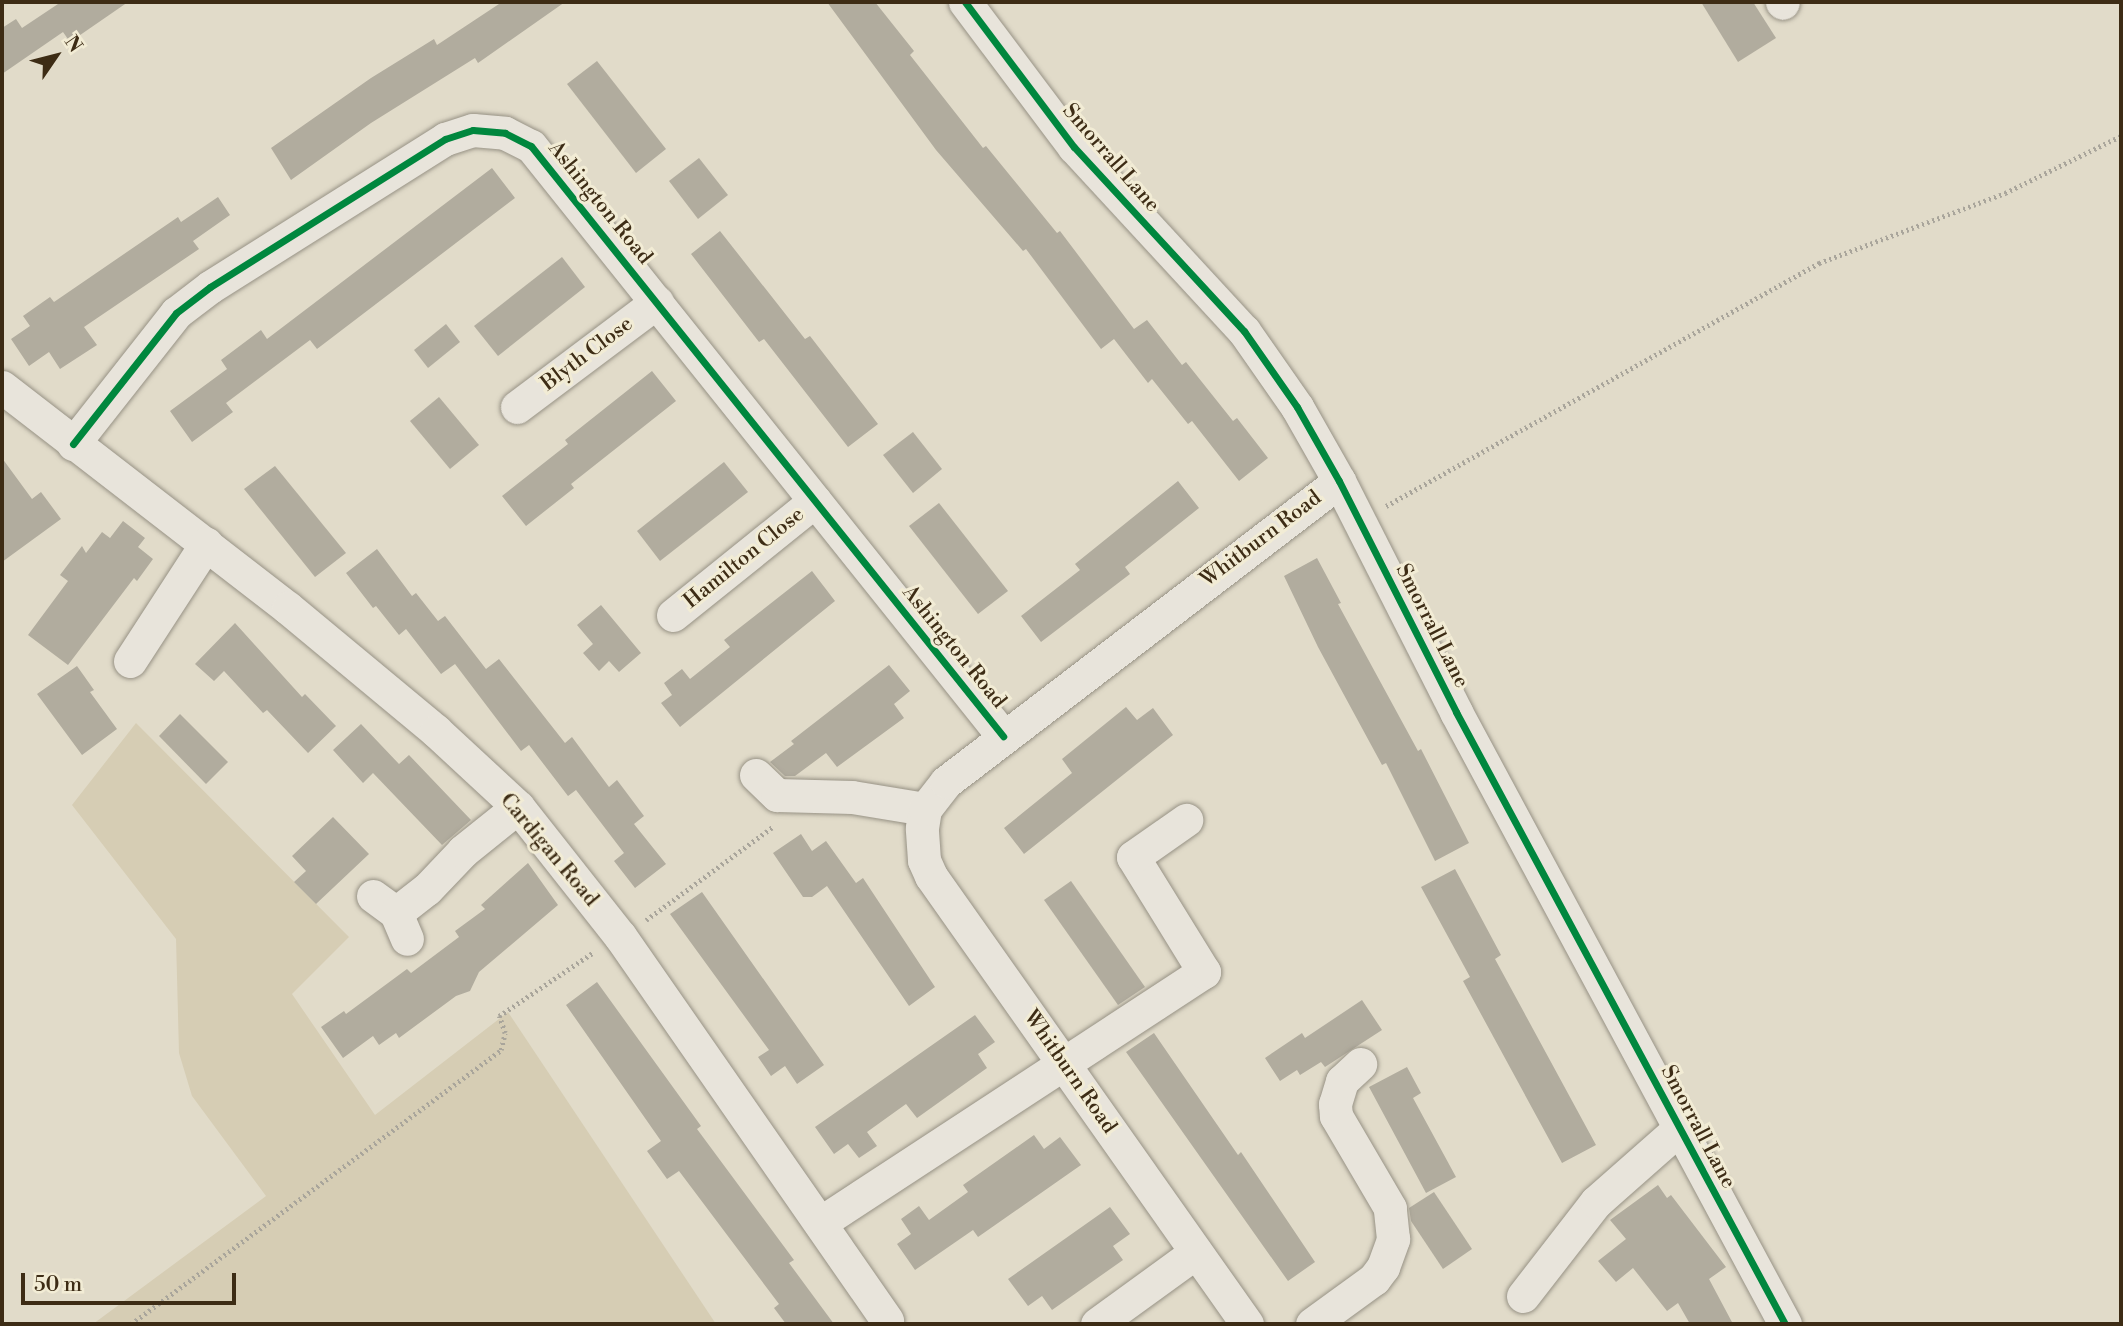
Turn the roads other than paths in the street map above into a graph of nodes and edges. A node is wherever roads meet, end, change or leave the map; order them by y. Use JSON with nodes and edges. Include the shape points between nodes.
{"nodes":[{"id":1,"x":965,"y":2,"type":"edge"},
{"id":2,"x":657,"y":302,"type":"junction"},
{"id":3,"x":2,"y":387,"type":"edge"},
{"id":4,"x":517,"y":407,"type":"dead end"},
{"id":5,"x":73,"y":444,"type":"junction"},
{"id":6,"x":1339,"y":481,"type":"junction"},
{"id":7,"x":815,"y":500,"type":"junction"},
{"id":8,"x":206,"y":544,"type":"junction"},
{"id":9,"x":673,"y":615,"type":"dead end"},
{"id":10,"x":130,"y":661,"type":"dead end"},
{"id":11,"x":1003,"y":736,"type":"junction"},
{"id":12,"x":755,"y":775,"type":"dead end"},
{"id":13,"x":518,"y":807,"type":"junction"},
{"id":14,"x":925,"y":809,"type":"junction"},
{"id":15,"x":1186,"y":820,"type":"dead end"},
{"id":16,"x":392,"y":916,"type":"dead end"},
{"id":17,"x":1063,"y":1062,"type":"junction"},
{"id":18,"x":1360,"y":1064,"type":"dead end"},
{"id":19,"x":1680,"y":1128,"type":"junction"},
{"id":20,"x":820,"y":1223,"type":"junction"},
{"id":21,"x":1196,"y":1252,"type":"junction"},
{"id":22,"x":1523,"y":1296,"type":"dead end"},
{"id":23,"x":887,"y":1320,"type":"dead end"},
{"id":24,"x":1097,"y":1324,"type":"edge"},
{"id":25,"x":1247,"y":1324,"type":"edge"},
{"id":26,"x":1312,"y":1324,"type":"edge"},
{"id":27,"x":1785,"y":1324,"type":"edge"}],
"edges":[{"from":1,"to":6,"type":"street","name":"Smorrall Lane","via":[[1074,147],[1244,331],[1297,407]]},
{"from":2,"to":4,"type":"street","name":"Blyth Close"},
{"from":2,"to":5,"type":"street","name":"Ashington Road","via":[[531,146],[516,136],[491,130],[460,132],[209,287],[176,313]]},
{"from":2,"to":7,"type":"street","name":"Ashington Road"},
{"from":3,"to":5,"type":"street","name":"Cardigan Road"},
{"from":5,"to":8,"type":"street","name":"Cardigan Road"},
{"from":6,"to":11,"type":"street","name":"Whitburn Road"},
{"from":6,"to":19,"type":"street","name":"Smorrall Lane","via":[[1455,712]]},
{"from":7,"to":9,"type":"street","name":"Hamilton Close"},
{"from":7,"to":11,"type":"street","name":"Ashington Road"},
{"from":8,"to":10,"type":"street"},
{"from":8,"to":13,"type":"street","name":"Cardigan Road","via":[[436,731]]},
{"from":11,"to":14,"type":"street","name":"Whitburn Road","via":[[946,782]]},
{"from":12,"to":14,"type":"street","via":[[777,795],[852,797]]},
{"from":13,"to":16,"type":"street"},
{"from":13,"to":20,"type":"street","name":"Cardigan Road","via":[[620,936]]},
{"from":14,"to":17,"type":"street","name":"Whitburn Road","via":[[922,846],[931,876]]},
{"from":15,"to":17,"type":"street","via":[[1133,857],[1205,972]]},
{"from":17,"to":20,"type":"street"},
{"from":17,"to":21,"type":"street","name":"Whitburn Road"},
{"from":18,"to":26,"type":"street","via":[[1342,1081],[1336,1116],[1390,1208],[1393,1239],[1390,1254],[1374,1279]]},
{"from":19,"to":22,"type":"street","via":[[1596,1202]]},
{"from":19,"to":27,"type":"street","name":"Smorrall Lane"},
{"from":20,"to":23,"type":"street","name":"Cardigan Road"},
{"from":21,"to":24,"type":"street"},
{"from":21,"to":25,"type":"street","name":"Whitburn Road"}]}
